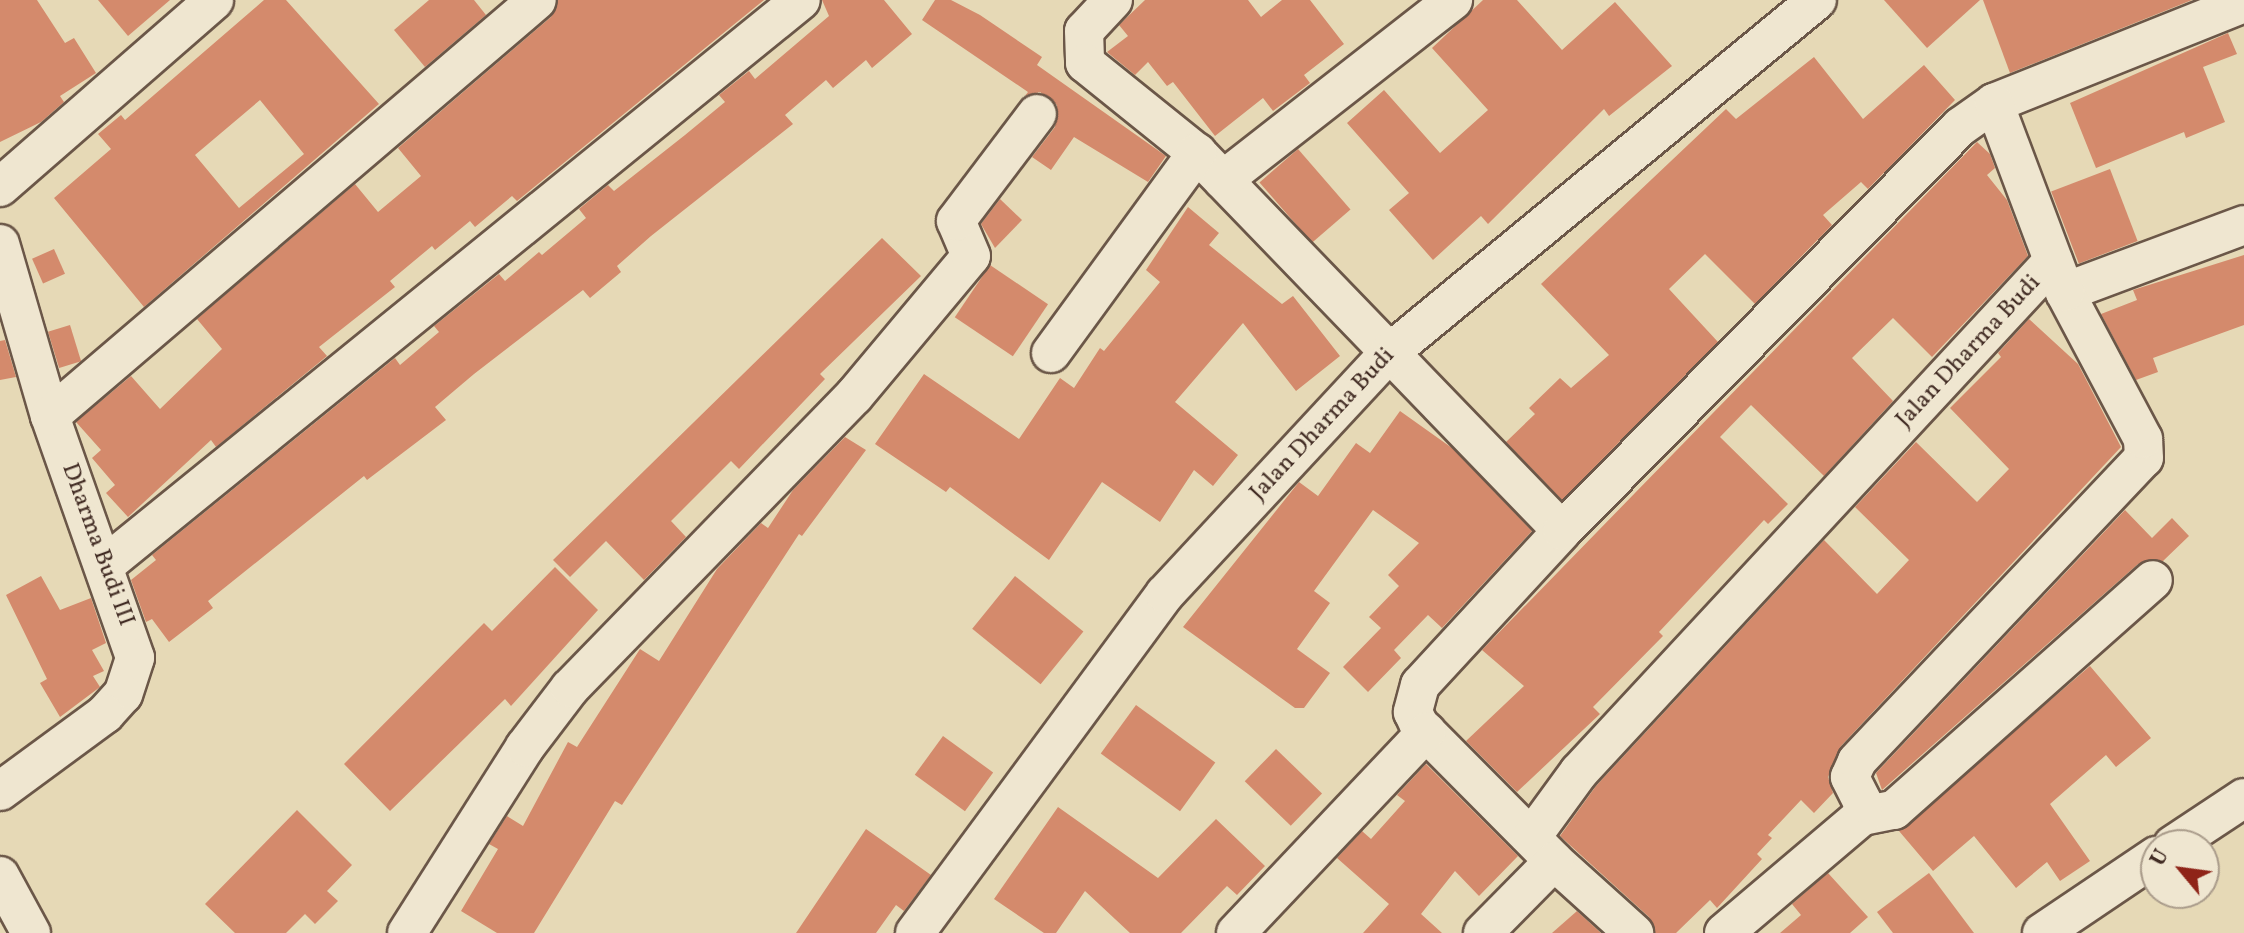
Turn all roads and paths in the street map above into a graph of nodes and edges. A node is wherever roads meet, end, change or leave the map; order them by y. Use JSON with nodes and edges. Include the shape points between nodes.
{"nodes":[{"id":1,"x":214,"y":0,"type":"edge"},
{"id":2,"x":537,"y":0,"type":"edge"},
{"id":3,"x":801,"y":0,"type":"edge"},
{"id":4,"x":1113,"y":0,"type":"edge"},
{"id":5,"x":1453,"y":0,"type":"edge"},
{"id":6,"x":1817,"y":0,"type":"edge"},
{"id":7,"x":2244,"y":3,"type":"edge"},
{"id":8,"x":1994,"y":103,"type":"junction"},
{"id":9,"x":1037,"y":114,"type":"dead end"},
{"id":10,"x":1210,"y":166,"type":"junction"},
{"id":11,"x":0,"y":187,"type":"edge"},
{"id":12,"x":2244,"y":225,"type":"edge"},
{"id":13,"x":0,"y":244,"type":"edge"},
{"id":14,"x":2059,"y":276,"type":"junction"},
{"id":15,"x":1051,"y":353,"type":"dead end"},
{"id":16,"x":1388,"y":354,"type":"junction"},
{"id":17,"x":50,"y":416,"type":"junction"},
{"id":18,"x":1562,"y":531,"type":"junction"},
{"id":19,"x":105,"y":565,"type":"junction"},
{"id":20,"x":2153,"y":580,"type":"dead end"},
{"id":21,"x":1426,"y":732,"type":"junction"},
{"id":22,"x":0,"y":791,"type":"edge"},
{"id":23,"x":2244,"y":798,"type":"edge"},
{"id":24,"x":1862,"y":816,"type":"junction"},
{"id":25,"x":2197,"y":829,"type":"edge"},
{"id":26,"x":1543,"y":848,"type":"junction"},
{"id":27,"x":2140,"y":867,"type":"edge"},
{"id":28,"x":0,"y":876,"type":"edge"},
{"id":29,"x":31,"y":933,"type":"edge"},
{"id":30,"x":407,"y":933,"type":"edge"},
{"id":31,"x":915,"y":933,"type":"edge"},
{"id":32,"x":1236,"y":933,"type":"edge"},
{"id":33,"x":1483,"y":933,"type":"edge"},
{"id":34,"x":1634,"y":933,"type":"edge"},
{"id":35,"x":1724,"y":933,"type":"edge"},
{"id":36,"x":2042,"y":933,"type":"edge"}],
"edges":[{"from":1,"to":11,"type":"street"},
{"from":2,"to":17,"type":"street"},
{"from":3,"to":19,"type":"street"},
{"from":4,"to":10,"type":"street","via":[[1084,31],[1080,47],[1085,63]]},
{"from":5,"to":10,"type":"street"},
{"from":6,"to":16,"type":"street","name":"Jalan Dharma Budi"},
{"from":7,"to":8,"type":"street"},
{"from":8,"to":14,"type":"street"},
{"from":8,"to":18,"type":"street","via":[[1960,127]]},
{"from":9,"to":30,"type":"street","via":[[956,221],[971,256],[854,396],[570,688],[525,747]]},
{"from":10,"to":15,"type":"street"},
{"from":10,"to":16,"type":"street"},
{"from":12,"to":14,"type":"street"},
{"from":13,"to":17,"type":"street","name":"Dharma Budi III"},
{"from":14,"to":24,"type":"street","via":[[2143,439],[2144,458],[1857,761],[1850,777],[1863,803]]},
{"from":14,"to":26,"type":"street","name":"Jalan Dharma Budi","via":[[1579,772]]},
{"from":16,"to":18,"type":"street"},
{"from":16,"to":31,"type":"street","name":"Jalan Dharma Budi","via":[[1165,594]]},
{"from":17,"to":19,"type":"street","name":"Dharma Budi III"},
{"from":18,"to":21,"type":"street","via":[[1420,685],[1413,712]]},
{"from":19,"to":22,"type":"street","name":"Dharma Budi III","via":[[132,642],[133,674],[105,714]]},
{"from":20,"to":24,"type":"street","via":[[1894,810]]},
{"from":21,"to":26,"type":"street"},
{"from":21,"to":32,"type":"street"},
{"from":23,"to":25,"type":"street"},
{"from":24,"to":35,"type":"street"},
{"from":26,"to":33,"type":"street","name":"Jalan Dharma Budi"},
{"from":26,"to":34,"type":"street"},
{"from":27,"to":36,"type":"street"},
{"from":28,"to":29,"type":"street"}]}
